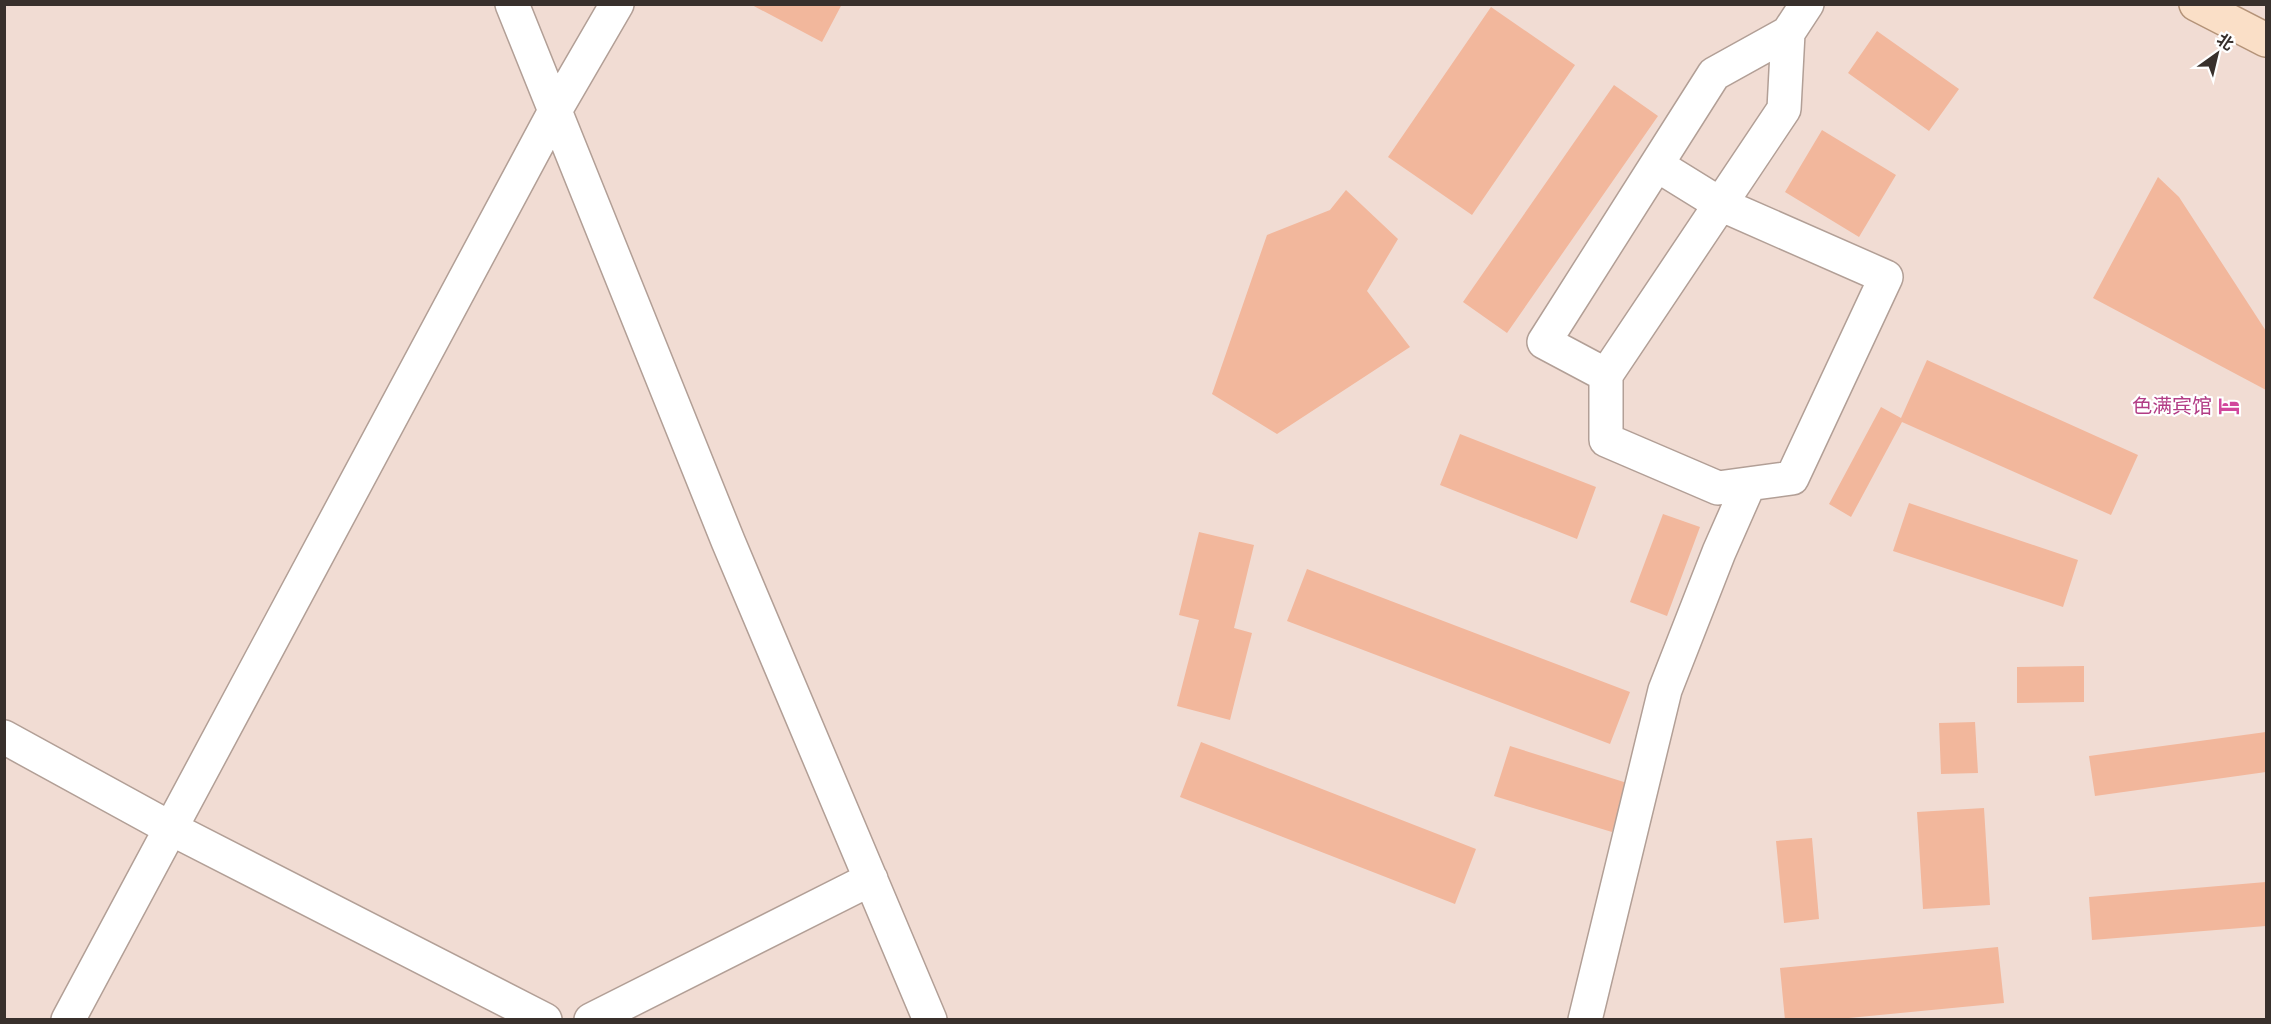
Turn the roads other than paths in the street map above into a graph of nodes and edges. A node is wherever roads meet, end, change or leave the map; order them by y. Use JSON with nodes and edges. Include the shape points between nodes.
{"nodes":[{"id":1,"x":512,"y":4,"type":"edge"},
{"id":2,"x":617,"y":4,"type":"edge"},
{"id":3,"x":1807,"y":4,"type":"edge"},
{"id":4,"x":2196,"y":4,"type":"edge"},
{"id":5,"x":1788,"y":33,"type":"junction"},
{"id":6,"x":2266,"y":40,"type":"edge"},
{"id":7,"x":556,"y":109,"type":"junction"},
{"id":8,"x":1657,"y":165,"type":"junction"},
{"id":9,"x":1720,"y":204,"type":"junction"},
{"id":10,"x":1606,"y":375,"type":"junction"},
{"id":11,"x":1749,"y":484,"type":"junction"},
{"id":12,"x":4,"y":737,"type":"edge"},
{"id":13,"x":170,"y":828,"type":"junction"},
{"id":14,"x":871,"y":879,"type":"junction"},
{"id":15,"x":68,"y":1020,"type":"edge"},
{"id":16,"x":545,"y":1020,"type":"edge"},
{"id":17,"x":591,"y":1020,"type":"edge"},
{"id":18,"x":930,"y":1020,"type":"edge"},
{"id":19,"x":1585,"y":1020,"type":"edge"}],
"edges":[{"from":1,"to":7,"type":"street"},
{"from":2,"to":7,"type":"street"},
{"from":3,"to":5,"type":"street"},
{"from":4,"to":6,"type":"main road"},
{"from":5,"to":8,"type":"street","via":[[1714,74]]},
{"from":5,"to":9,"type":"street","via":[[1784,109]]},
{"from":7,"to":13,"type":"street"},
{"from":7,"to":14,"type":"street","via":[[728,542]]},
{"from":8,"to":9,"type":"street"},
{"from":8,"to":10,"type":"street","via":[[1544,342]]},
{"from":9,"to":10,"type":"street"},
{"from":9,"to":11,"type":"street","via":[[1886,277],[1792,478]]},
{"from":10,"to":11,"type":"street","via":[[1606,440],[1718,488]]},
{"from":11,"to":19,"type":"street","via":[[1665,690]]},
{"from":12,"to":13,"type":"street"},
{"from":13,"to":15,"type":"street"},
{"from":13,"to":16,"type":"street"},
{"from":14,"to":17,"type":"street"},
{"from":14,"to":18,"type":"street"}]}
